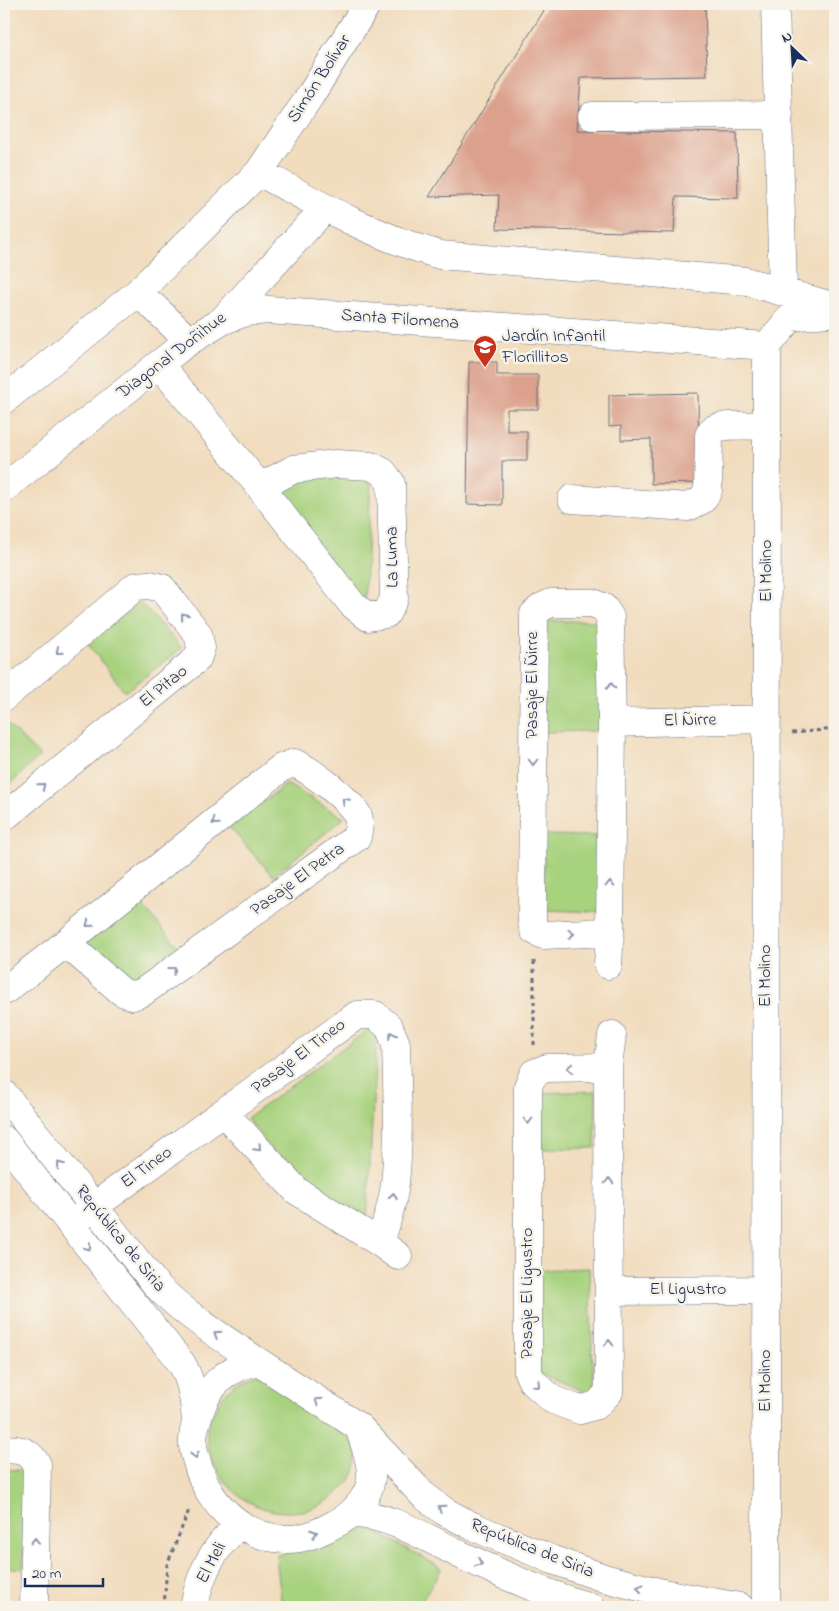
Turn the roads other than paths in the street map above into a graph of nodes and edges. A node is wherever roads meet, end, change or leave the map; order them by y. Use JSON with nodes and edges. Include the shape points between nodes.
{"nodes":[{"id":1,"x":367,"y":4,"type":"edge"},
{"id":2,"x":775,"y":4,"type":"edge"},
{"id":3,"x":779,"y":115,"type":"junction"},
{"id":4,"x":592,"y":116,"type":"dead end"},
{"id":5,"x":266,"y":162,"type":"junction"},
{"id":6,"x":324,"y":208,"type":"junction"},
{"id":7,"x":784,"y":291,"type":"junction"},
{"id":8,"x":137,"y":293,"type":"junction"},
{"id":9,"x":835,"y":307,"type":"edge"},
{"id":10,"x":835,"y":312,"type":"edge"},
{"id":11,"x":222,"y":321,"type":"junction"},
{"id":12,"x":189,"y":341,"type":"junction"},
{"id":13,"x":767,"y":346,"type":"junction"},
{"id":14,"x":159,"y":364,"type":"junction"},
{"id":15,"x":4,"y":400,"type":"edge"},
{"id":16,"x":767,"y":426,"type":"junction"},
{"id":17,"x":260,"y":487,"type":"junction"},
{"id":18,"x":4,"y":488,"type":"edge"},
{"id":19,"x":572,"y":499,"type":"dead end"},
{"id":20,"x":4,"y":697,"type":"edge"},
{"id":21,"x":612,"y":723,"type":"junction"},
{"id":22,"x":767,"y":727,"type":"junction"},
{"id":23,"x":4,"y":817,"type":"edge"},
{"id":24,"x":610,"y":932,"type":"junction"},
{"id":25,"x":66,"y":943,"type":"junction"},
{"id":26,"x":608,"y":965,"type":"dead end"},
{"id":27,"x":4,"y":991,"type":"edge"},
{"id":28,"x":612,"y":1035,"type":"dead end"},
{"id":29,"x":608,"y":1067,"type":"junction"},
{"id":30,"x":4,"y":1094,"type":"edge"},
{"id":31,"x":224,"y":1113,"type":"junction"},
{"id":32,"x":4,"y":1140,"type":"edge"},
{"id":33,"x":94,"y":1207,"type":"junction"},
{"id":34,"x":70,"y":1224,"type":"junction"},
{"id":35,"x":766,"y":1290,"type":"junction"},
{"id":36,"x":609,"y":1291,"type":"junction"},
{"id":37,"x":257,"y":1361,"type":"junction"},
{"id":38,"x":196,"y":1420,"type":"junction"},
{"id":39,"x":359,"y":1427,"type":"junction"},
{"id":40,"x":4,"y":1449,"type":"edge"},
{"id":41,"x":353,"y":1514,"type":"junction"},
{"id":42,"x":240,"y":1524,"type":"junction"},
{"id":43,"x":34,"y":1607,"type":"edge"},
{"id":44,"x":194,"y":1607,"type":"edge"},
{"id":45,"x":591,"y":1607,"type":"edge"},
{"id":46,"x":740,"y":1607,"type":"edge"},
{"id":47,"x":766,"y":1607,"type":"edge"}],
"edges":[{"from":1,"to":5,"type":"street","name":"Simón Bolívar"},
{"from":2,"to":3,"type":"street"},
{"from":3,"to":4,"type":"street"},
{"from":3,"to":7,"type":"street"},
{"from":5,"to":6,"type":"street"},
{"from":5,"to":8,"type":"street","name":"Simón Bolívar"},
{"from":6,"to":7,"type":"street","via":[[440,255],[745,281]]},
{"from":6,"to":11,"type":"street","name":"Diagonal Doñihue"},
{"from":7,"to":9,"type":"street"},
{"from":8,"to":12,"type":"street"},
{"from":8,"to":15,"type":"street","name":"Simón Bolívar"},
{"from":10,"to":13,"type":"street","via":[[791,317]]},
{"from":11,"to":12,"type":"street","name":"Diagonal Doñihue"},
{"from":11,"to":13,"type":"street","name":"Santa Filomena","via":[[246,312],[268,310]]},
{"from":12,"to":14,"type":"street","name":"Diagonal Doñihue"},
{"from":13,"to":16,"type":"street","name":"El Molino"},
{"from":14,"to":17,"type":"street","name":"La Luma"},
{"from":14,"to":18,"type":"street","name":"Diagonal Doñihue"},
{"from":16,"to":19,"type":"street","via":[[724,427],[712,431],[709,435],[708,491],[702,500],[688,507]]},
{"from":16,"to":22,"type":"street","name":"El Molino"},
{"from":17,"to":17,"type":"street","name":"La Luma","via":[[294,469],[336,464],[371,466],[382,472],[391,484],[394,570],[394,598],[386,614],[368,617],[352,604]]},
{"from":23,"to":20,"type":"street","name":"El Pitao","one_way":true,"via":[[197,659],[201,648],[198,634],[162,588],[136,586]]},
{"from":21,"to":22,"type":"street","name":"El Ñirre"},
{"from":24,"to":21,"type":"street","name":"Pasaje El Ñirre","one_way":true},
{"from":21,"to":24,"type":"street","name":"Pasaje El Ñirre","one_way":true,"via":[[610,616],[604,608],[593,603],[551,603],[542,607],[534,614],[532,922],[534,930],[543,935]]},
{"from":22,"to":35,"type":"street","name":"El Molino"},
{"from":24,"to":26,"type":"street","name":"Pasaje El Ñirre"},
{"from":25,"to":25,"type":"street","name":"Pasaje El Petra","one_way":true,"via":[[122,992],[133,996],[143,992],[357,837],[357,814],[307,768],[294,763],[281,768]]},
{"from":25,"to":27,"type":"street"},
{"from":28,"to":29,"type":"street","name":"Pasaje El Ligustro"},
{"from":36,"to":29,"type":"street","name":"Pasaje El Ligustro","one_way":true},
{"from":29,"to":36,"type":"street","name":"Pasaje El Ligustro","one_way":true,"via":[[547,1068],[534,1073],[528,1086],[528,1372],[532,1381],[553,1400],[580,1410],[597,1405],[609,1392]]},
{"from":33,"to":30,"type":"street","name":"República de Siria","one_way":true},
{"from":31,"to":31,"type":"street","name":"Pasaje El Tineo","one_way":true,"via":[[297,1191],[389,1250],[397,1159],[396,1044],[389,1027],[375,1015],[356,1015]]},
{"from":31,"to":33,"type":"street","name":"El Tineo"},
{"from":32,"to":34,"type":"street","name":"República de Siria"},
{"from":33,"to":34,"type":"street","name":"El Tineo"},
{"from":37,"to":33,"type":"street","name":"República de Siria","one_way":true,"via":[[174,1303]]},
{"from":34,"to":38,"type":"street","name":"República de Siria","one_way":true,"via":[[182,1364],[194,1394]]},
{"from":35,"to":36,"type":"street","name":"El Ligustro"},
{"from":35,"to":47,"type":"street","name":"El Molino"},
{"from":37,"to":38,"type":"street","via":[[234,1368],[223,1376],[202,1403]]},
{"from":39,"to":37,"type":"street","one_way":true},
{"from":38,"to":42,"type":"street","one_way":true,"via":[[193,1442],[199,1469],[226,1514]]},
{"from":39,"to":41,"type":"street","via":[[369,1459],[370,1482]]},
{"from":46,"to":39,"type":"street","name":"República de Siria","one_way":true,"via":[[663,1594],[604,1578],[472,1526],[423,1496]]},
{"from":43,"to":40,"type":"street","one_way":true,"via":[[37,1464],[22,1450]]},
{"from":42,"to":41,"type":"street","one_way":true,"via":[[256,1534],[300,1538]]},
{"from":41,"to":45,"type":"street","name":"República de Siria","one_way":true,"via":[[388,1520],[535,1587]]},
{"from":42,"to":44,"type":"street","name":"El Meli","via":[[224,1538],[205,1571]]}]}
